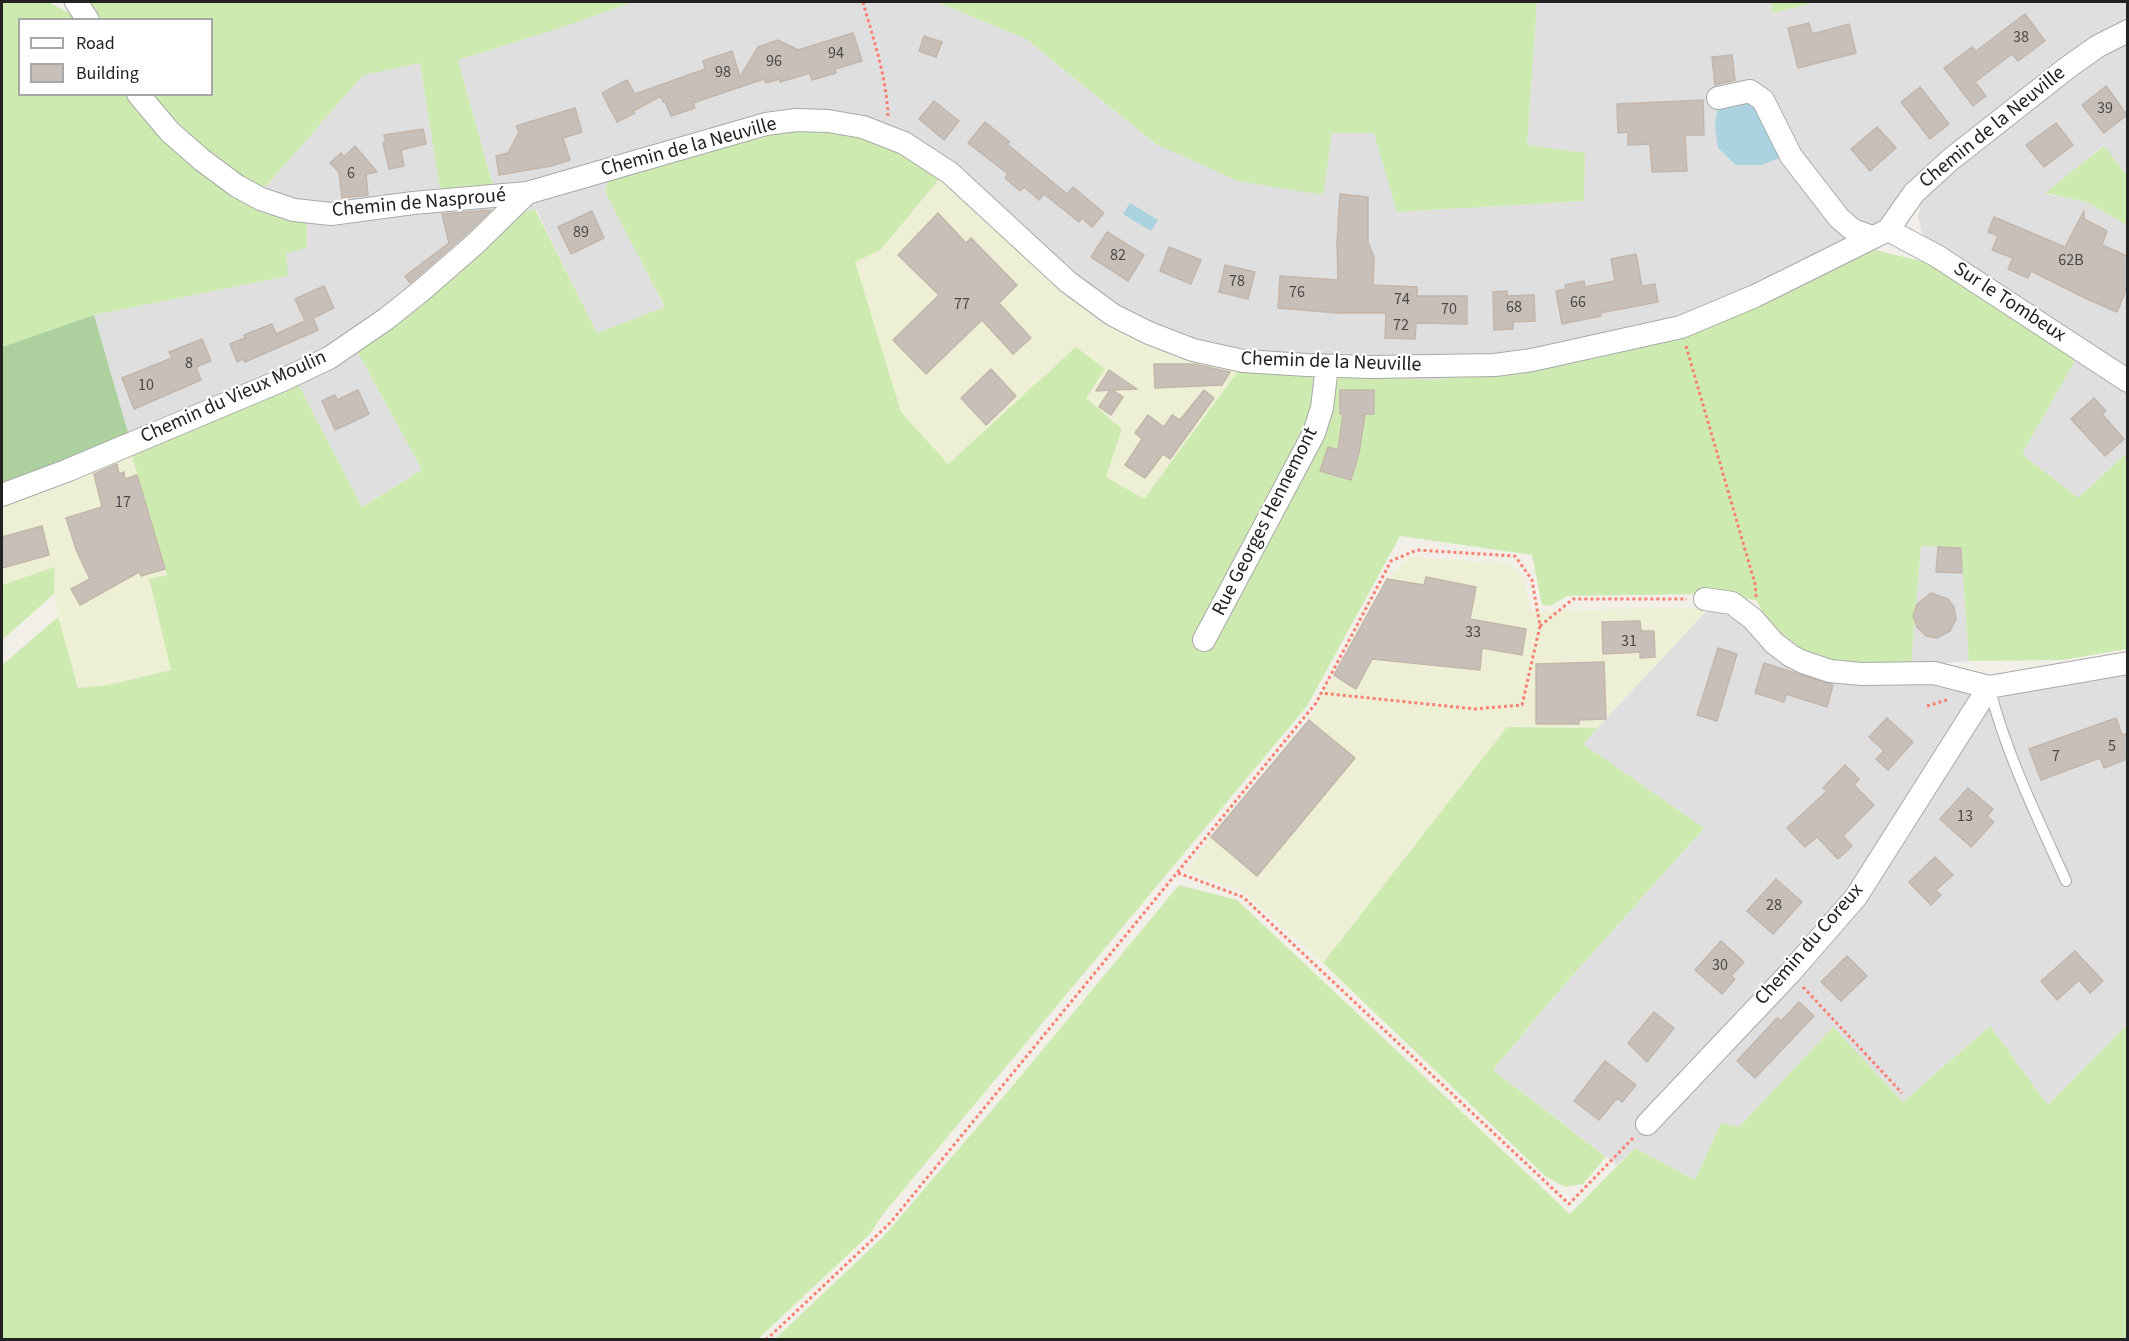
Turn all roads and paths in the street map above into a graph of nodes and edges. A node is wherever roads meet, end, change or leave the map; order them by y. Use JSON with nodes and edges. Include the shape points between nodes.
{"nodes":[{"id":1,"x":76,"y":2,"type":"edge"},
{"id":2,"x":863,"y":2,"type":"edge"},
{"id":3,"x":87,"y":18,"type":"edge"},
{"id":4,"x":2127,"y":31,"type":"edge"},
{"id":5,"x":140,"y":96,"type":"edge"},
{"id":6,"x":1718,"y":98,"type":"dead end"},
{"id":7,"x":889,"y":136,"type":"junction"},
{"id":8,"x":527,"y":194,"type":"junction"},
{"id":9,"x":1880,"y":233,"type":"junction"},
{"id":10,"x":1681,"y":327,"type":"junction"},
{"id":11,"x":1327,"y":366,"type":"junction"},
{"id":12,"x":2127,"y":381,"type":"edge"},
{"id":13,"x":2,"y":495,"type":"edge"},
{"id":14,"x":1705,"y":599,"type":"joint"},
{"id":15,"x":1753,"y":619,"type":"junction"},
{"id":16,"x":1540,"y":627,"type":"junction"},
{"id":17,"x":1204,"y":640,"type":"dead end"},
{"id":18,"x":2127,"y":663,"type":"edge"},
{"id":19,"x":1989,"y":687,"type":"junction"},
{"id":20,"x":1321,"y":693,"type":"junction"},
{"id":21,"x":1178,"y":873,"type":"junction"},
{"id":22,"x":2066,"y":882,"type":"dead end"},
{"id":23,"x":1790,"y":973,"type":"junction"},
{"id":24,"x":1902,"y":1093,"type":"dead end"},
{"id":25,"x":1647,"y":1124,"type":"joint"},
{"id":26,"x":766,"y":1340,"type":"edge"}],
"edges":[{"from":1,"to":3,"type":"street"},
{"from":2,"to":7,"type":"path","via":[[888,105]]},
{"from":4,"to":9,"type":"street","name":"Chemin de la Neuville","via":[[2067,68],[1950,160],[1914,193]]},
{"from":5,"to":8,"type":"street","name":"Chemin de Nasproué","via":[[170,132],[237,186],[294,210],[331,214]]},
{"from":6,"to":9,"type":"street","via":[[1750,91],[1763,100],[1791,156],[1839,219],[1853,230]]},
{"from":7,"to":8,"type":"street","name":"Chemin de la Neuville","via":[[828,121],[766,124]]},
{"from":7,"to":11,"type":"street","name":"Chemin de la Neuville","via":[[950,173],[1068,282],[1113,315],[1193,350],[1243,361]]},
{"from":8,"to":13,"type":"street","name":"Chemin du Vieux Moulin","via":[[421,291],[329,358]]},
{"from":9,"to":10,"type":"street","name":"Chemin de la Neuville","via":[[1755,296]]},
{"from":9,"to":12,"type":"street","name":"Sur le Tombeux","via":[[1937,256]]},
{"from":10,"to":11,"type":"street","name":"Chemin de la Neuville","via":[[1495,365]]},
{"from":10,"to":15,"type":"path","via":[[1755,584]]},
{"from":11,"to":17,"type":"street","name":"Rue Georges Hennemont","via":[[1322,408],[1314,433]]},
{"from":14,"to":15,"type":"street","via":[[1731,603]]},
{"from":14,"to":16,"type":"path","via":[[1573,599]]},
{"from":15,"to":19,"type":"street","via":[[1791,656],[1830,671],[1934,673]]},
{"from":16,"to":20,"type":"path","via":[[1522,705],[1475,709]]},
{"from":16,"to":20,"type":"path","via":[[1532,580],[1515,556],[1417,550],[1391,561]]},
{"from":18,"to":19,"type":"street"},
{"from":19,"to":22,"type":"lane","via":[[2001,729]]},
{"from":19,"to":23,"type":"street","name":"Chemin du Coreux","via":[[1856,897]]},
{"from":20,"to":21,"type":"path"},
{"from":21,"to":25,"type":"path","via":[[1243,897],[1569,1204]]},
{"from":21,"to":26,"type":"path","via":[[890,1223]]},
{"from":23,"to":24,"type":"path"},
{"from":23,"to":25,"type":"street","name":"Chemin du Coreux"}]}
